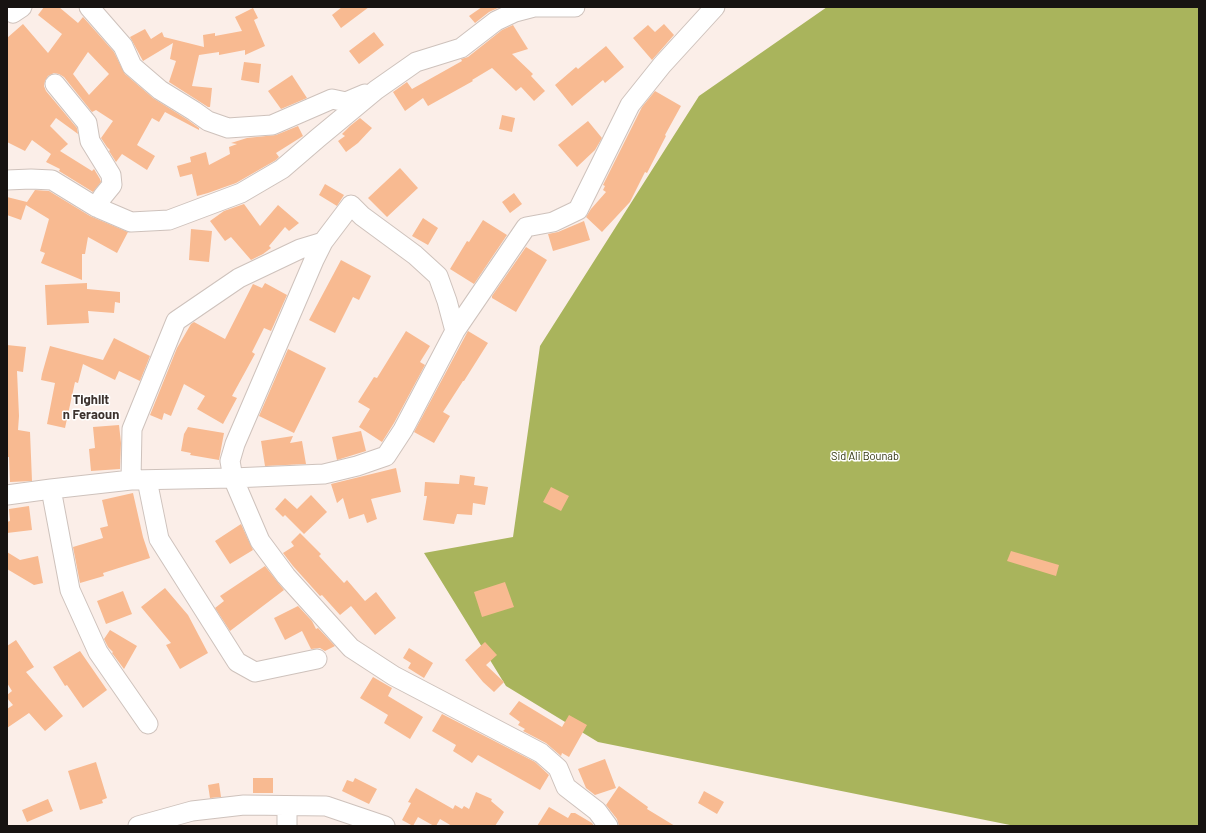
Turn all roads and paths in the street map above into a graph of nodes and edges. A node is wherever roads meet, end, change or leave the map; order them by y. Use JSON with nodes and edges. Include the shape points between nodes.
{"nodes":[{"id":1,"x":22,"y":7,"type":"edge"},
{"id":2,"x":89,"y":7,"type":"edge"},
{"id":3,"x":535,"y":7,"type":"edge"},
{"id":4,"x":575,"y":7,"type":"edge"},
{"id":5,"x":715,"y":7,"type":"edge"},
{"id":6,"x":7,"y":9,"type":"edge"},
{"id":7,"x":55,"y":84,"type":"dead end"},
{"id":8,"x":376,"y":90,"type":"junction"},
{"id":9,"x":7,"y":180,"type":"edge"},
{"id":10,"x":96,"y":207,"type":"junction"},
{"id":11,"x":323,"y":242,"type":"junction"},
{"id":12,"x":455,"y":331,"type":"junction"},
{"id":13,"x":233,"y":478,"type":"junction"},
{"id":14,"x":139,"y":480,"type":"junction"},
{"id":15,"x":51,"y":488,"type":"junction"},
{"id":16,"x":7,"y":495,"type":"edge"},
{"id":17,"x":317,"y":659,"type":"dead end"},
{"id":18,"x":148,"y":724,"type":"dead end"},
{"id":19,"x":287,"y":806,"type":"junction"},
{"id":20,"x":192,"y":818,"type":"edge"},
{"id":21,"x":138,"y":826,"type":"edge"},
{"id":22,"x":287,"y":826,"type":"edge"},
{"id":23,"x":385,"y":826,"type":"edge"},
{"id":24,"x":608,"y":826,"type":"edge"}],
"edges":[{"from":1,"to":6,"type":"street","via":[[13,13]]},
{"from":2,"to":8,"type":"street","via":[[123,46],[132,66],[160,90],[208,121],[228,128],[272,126],[332,99],[346,102]]},
{"from":3,"to":4,"type":"street"},
{"from":3,"to":8,"type":"street","via":[[515,12],[496,21],[461,48],[416,62]]},
{"from":5,"to":12,"type":"street","via":[[662,65],[630,105],[578,210],[553,222],[526,227]]},
{"from":7,"to":10,"type":"street","via":[[87,123],[90,141],[111,175],[112,185]]},
{"from":8,"to":10,"type":"street","via":[[282,170],[241,193],[169,220],[131,222]]},
{"from":9,"to":10,"type":"street","via":[[52,180]]},
{"from":11,"to":12,"type":"street","via":[[351,205],[438,276]]},
{"from":11,"to":13,"type":"street","via":[[235,444],[230,461]]},
{"from":11,"to":14,"type":"street","via":[[300,249],[239,278],[176,321],[132,429]]},
{"from":12,"to":13,"type":"street","via":[[403,430],[386,456],[324,474]]},
{"from":13,"to":14,"type":"street"},
{"from":13,"to":24,"type":"street","via":[[260,541],[286,576],[351,648],[394,676],[540,753],[558,768],[566,787],[597,811]]},
{"from":14,"to":15,"type":"street"},
{"from":14,"to":17,"type":"street","via":[[159,539],[237,662],[256,672]]},
{"from":15,"to":16,"type":"street"},
{"from":15,"to":18,"type":"street","via":[[70,590],[98,652]]},
{"from":19,"to":20,"type":"street","via":[[244,805]]},
{"from":19,"to":22,"type":"street"},
{"from":19,"to":23,"type":"street","via":[[326,806]]},
{"from":20,"to":21,"type":"street"}]}
